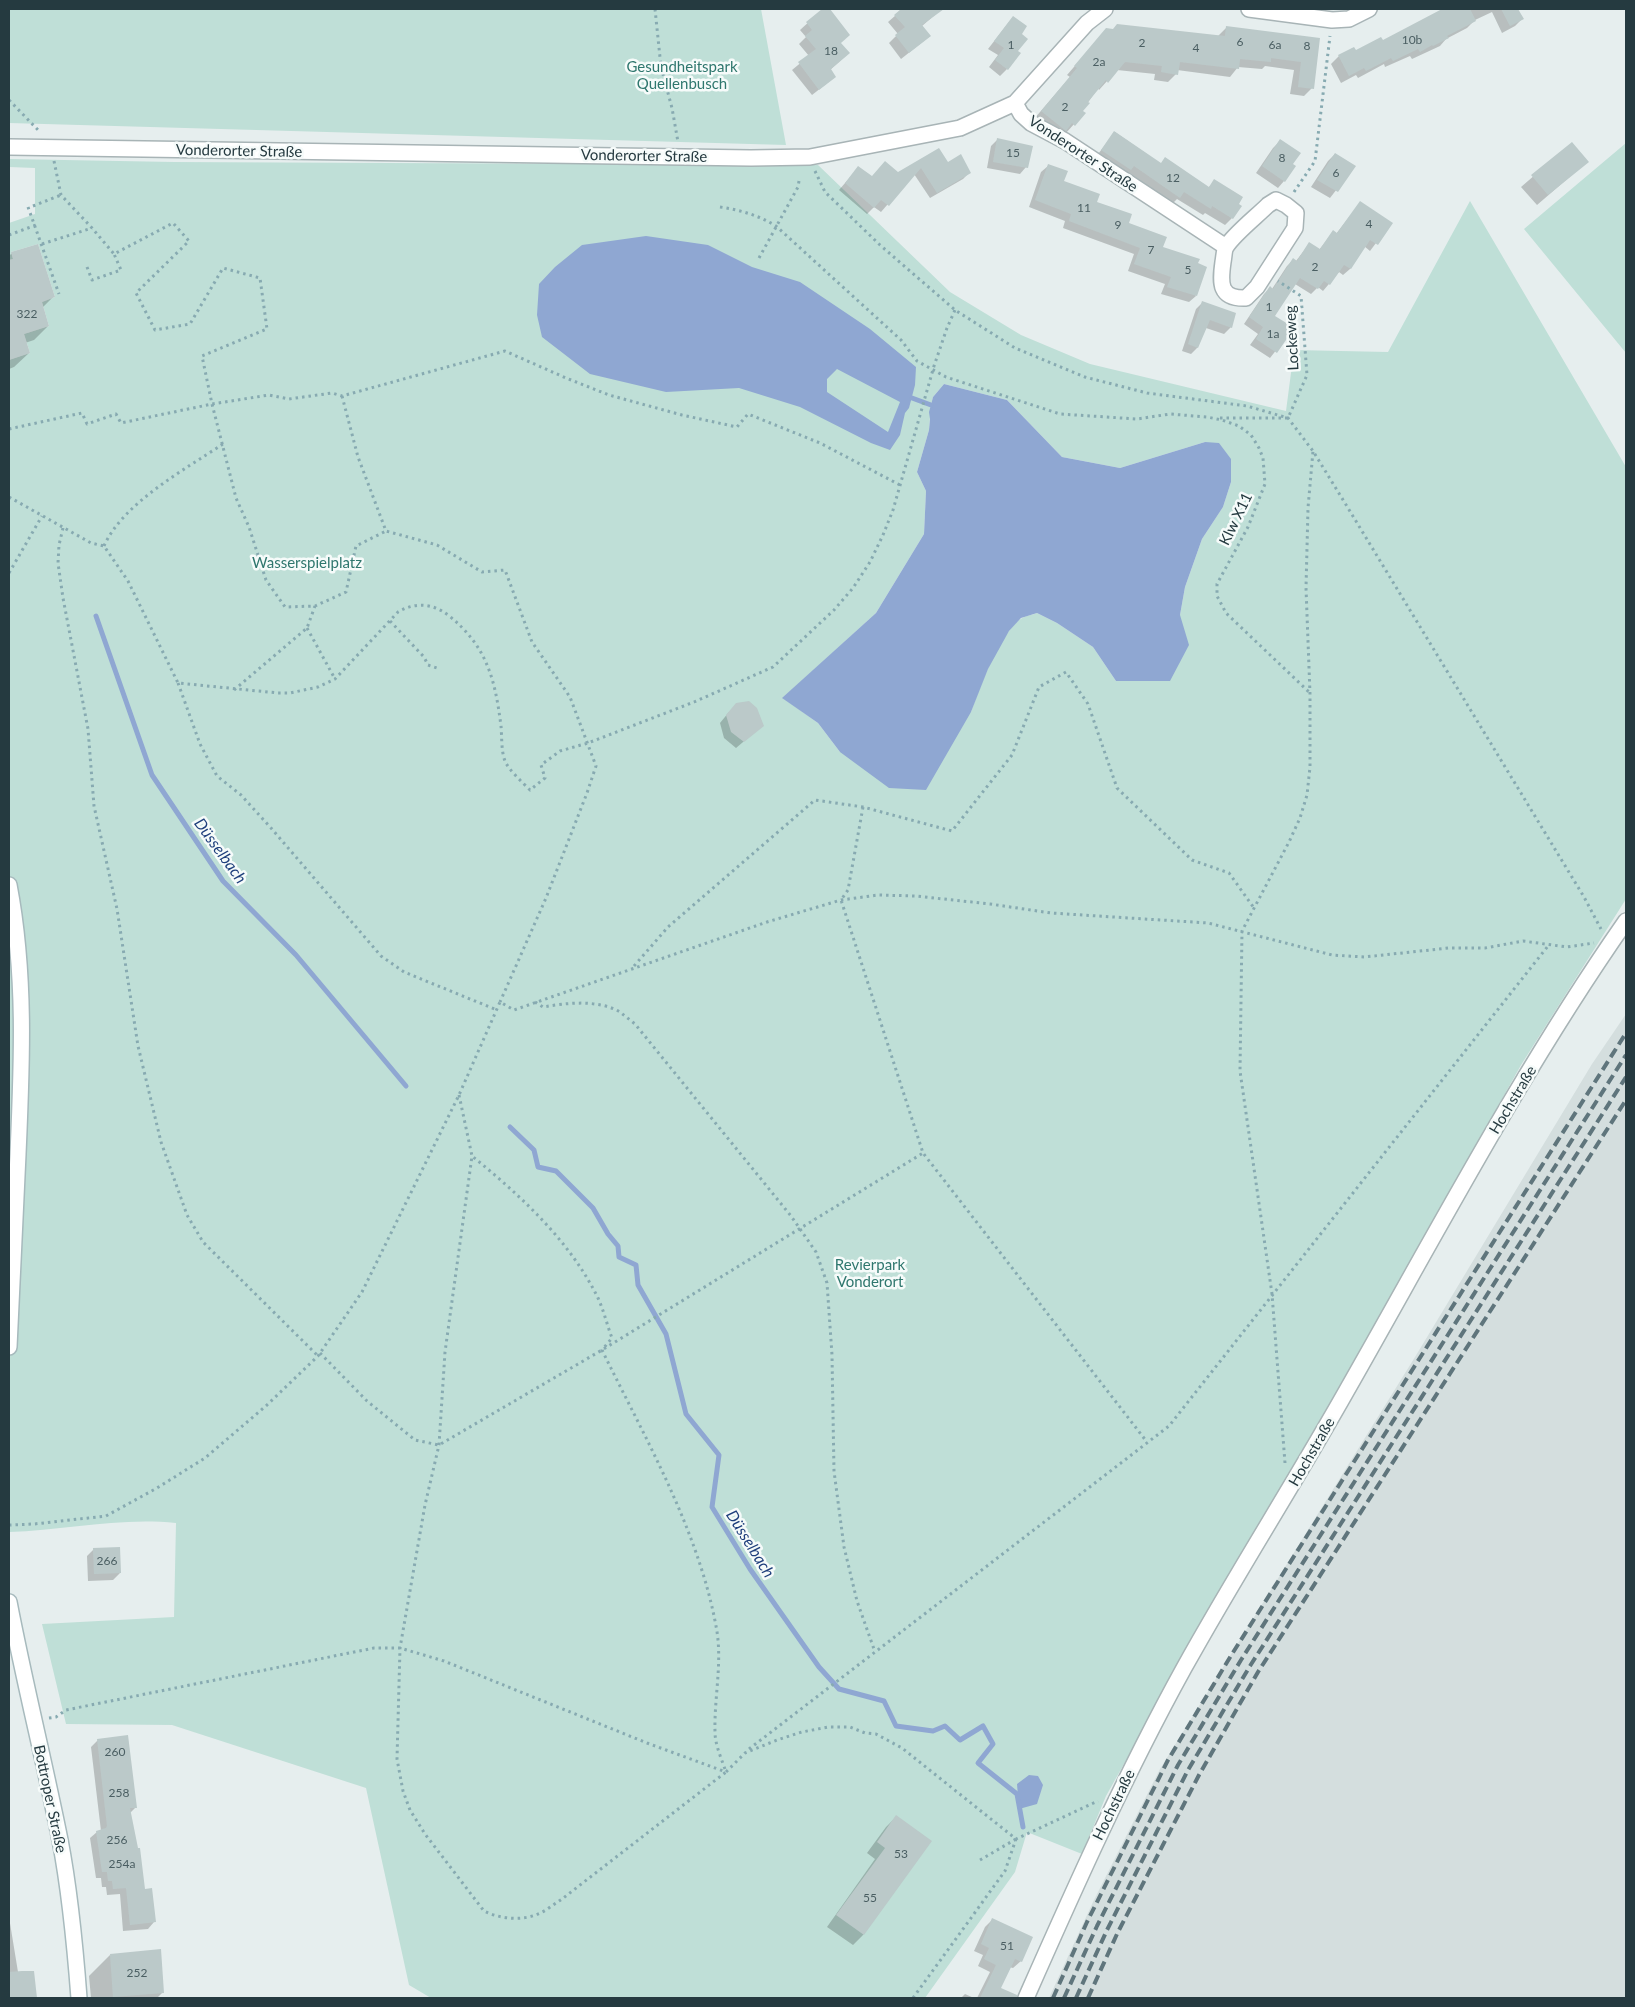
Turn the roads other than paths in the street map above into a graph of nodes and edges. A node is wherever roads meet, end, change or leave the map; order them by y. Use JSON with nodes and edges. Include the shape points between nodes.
{"nodes":[{"id":1,"x":1105,"y":9,"type":"edge"},
{"id":2,"x":1249,"y":9,"type":"edge"},
{"id":3,"x":1369,"y":9,"type":"edge"},
{"id":4,"x":1015,"y":103,"type":"junction"},
{"id":5,"x":9,"y":148,"type":"edge"},
{"id":6,"x":1226,"y":247,"type":"junction"},
{"id":7,"x":9,"y":885,"type":"edge"},
{"id":8,"x":1626,"y":921,"type":"edge"},
{"id":9,"x":9,"y":1347,"type":"edge"},
{"id":10,"x":9,"y":1602,"type":"edge"},
{"id":11,"x":79,"y":1998,"type":"edge"},
{"id":12,"x":1026,"y":1998,"type":"edge"}],
"edges":[{"from":1,"to":4,"type":"street","via":[[1087,23]]},
{"from":2,"to":3,"type":"street","via":[[1332,20],[1349,19]]},
{"from":4,"to":5,"type":"street","name":"Vonderorter Straße","via":[[960,128],[810,157]]},
{"from":4,"to":6,"type":"street","name":"Vonderorter Straße","via":[[1031,123],[1065,141]]},
{"from":6,"to":6,"type":"street","via":[[1276,200],[1296,213],[1295,228],[1246,298],[1226,293],[1221,286]]},
{"from":7,"to":9,"type":"street","via":[[19,947],[21,1036]]},
{"from":8,"to":12,"type":"street","name":"Hochstraße","via":[[1535,1062],[1327,1426],[1185,1666],[1120,1792]]},
{"from":10,"to":11,"type":"street","name":"Bottroper Straße","via":[[60,1839],[69,1893]]}]}
